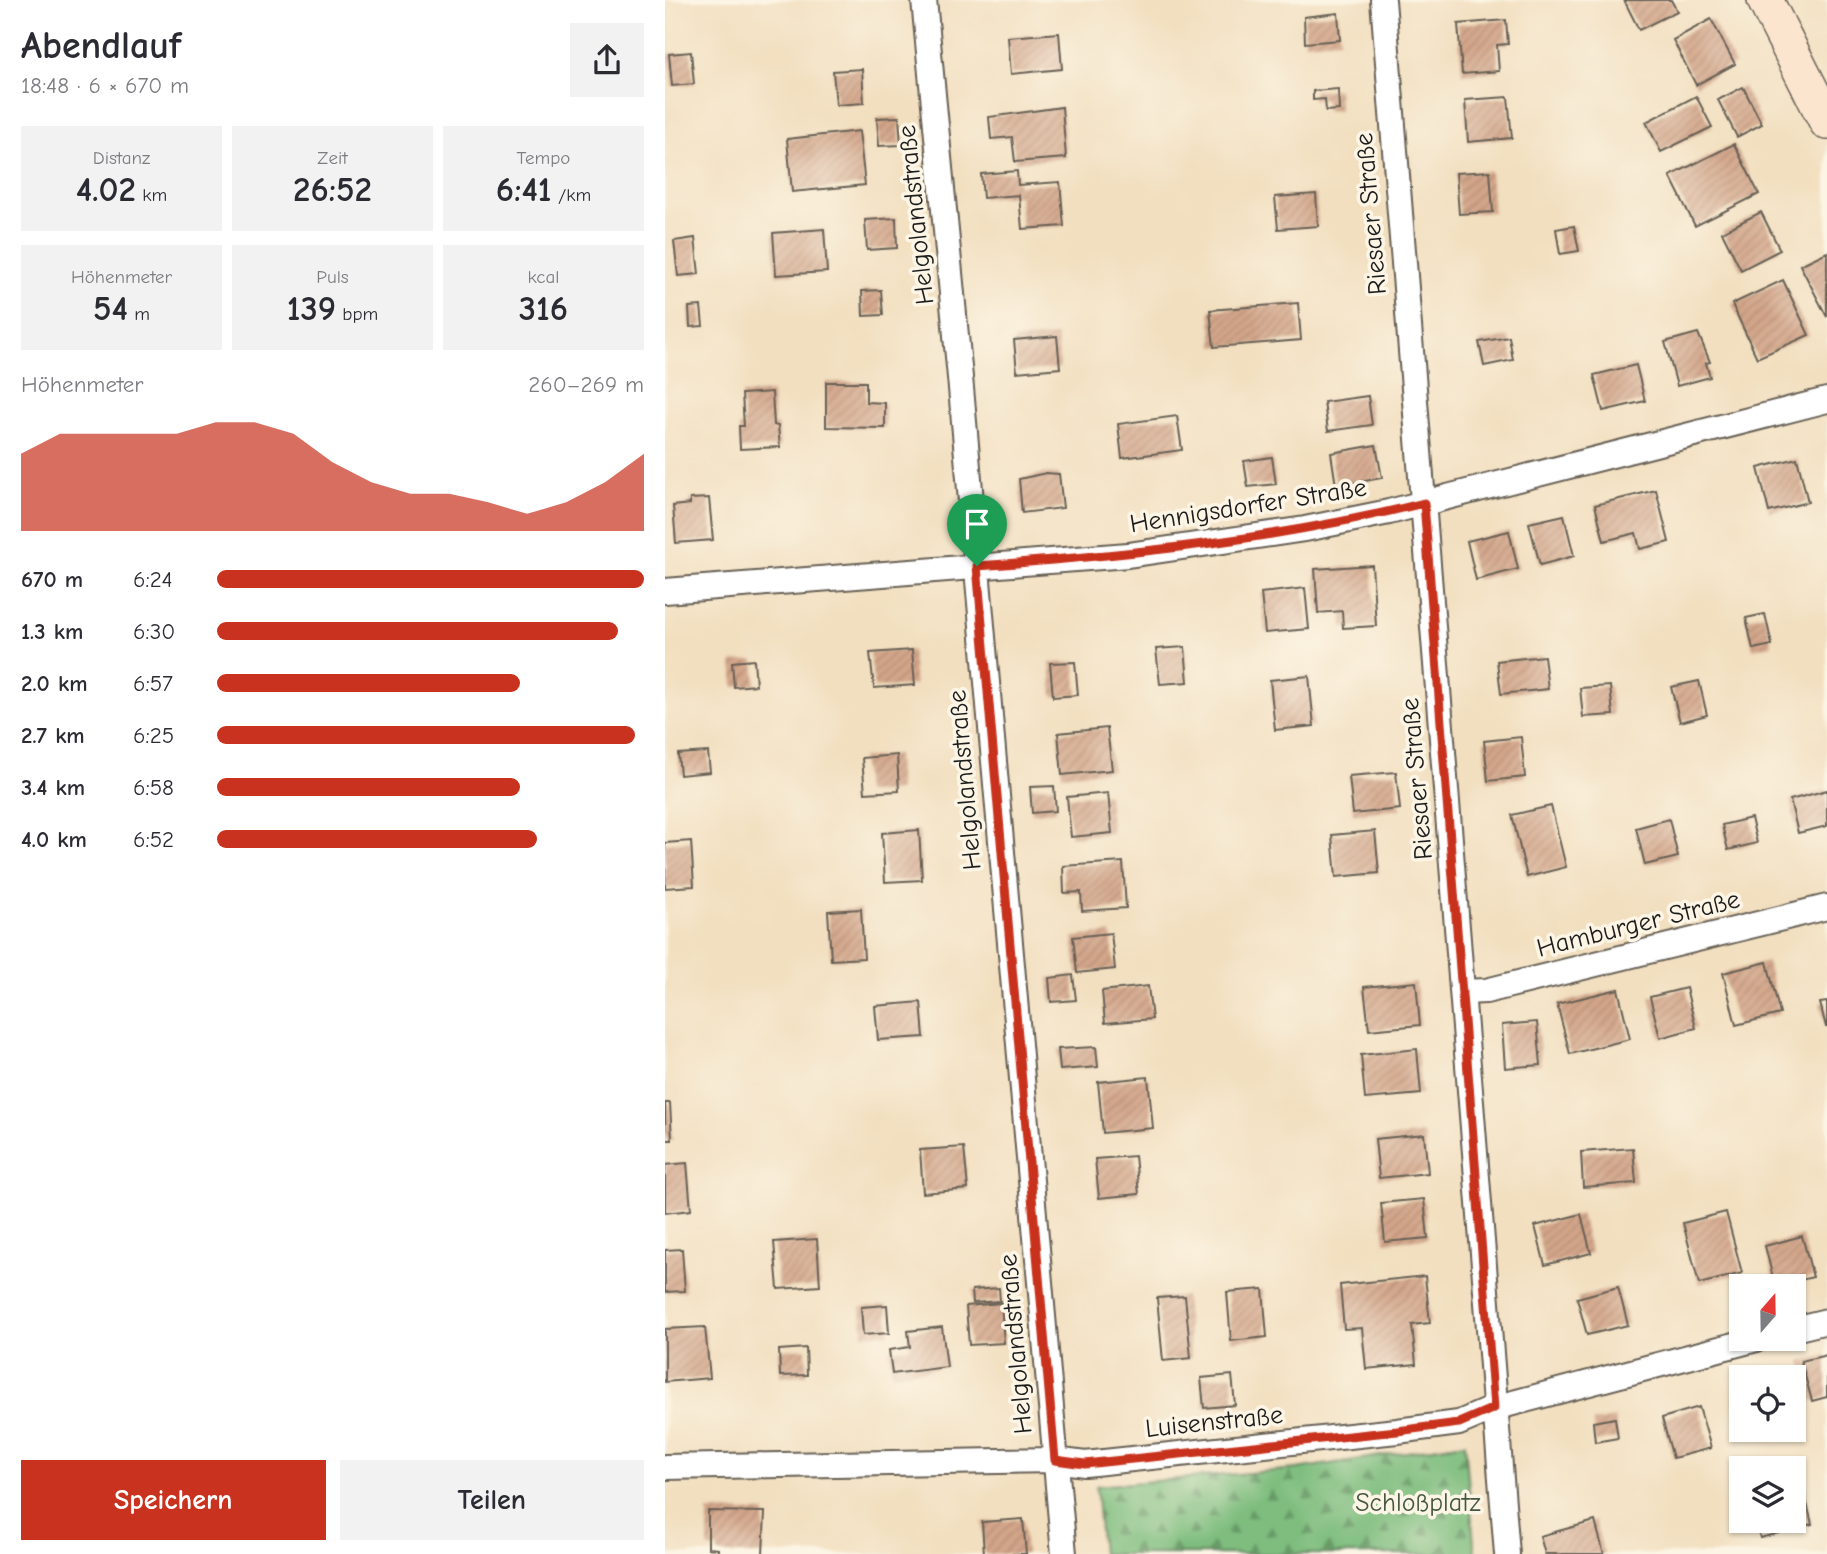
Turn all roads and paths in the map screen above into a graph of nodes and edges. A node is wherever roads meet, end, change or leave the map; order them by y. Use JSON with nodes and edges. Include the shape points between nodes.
{"nodes":[{"id":1,"x":924,"y":0,"type":"edge"},
{"id":2,"x":1383,"y":0,"type":"edge"},
{"id":3,"x":1765,"y":0,"type":"edge"},
{"id":4,"x":1827,"y":122,"type":"edge"},
{"id":5,"x":1827,"y":400,"type":"edge"},
{"id":6,"x":1424,"y":503,"type":"junction"},
{"id":7,"x":977,"y":566,"type":"junction"},
{"id":8,"x":665,"y":591,"type":"edge"},
{"id":9,"x":1827,"y":907,"type":"edge"},
{"id":10,"x":1463,"y":992,"type":"junction"},
{"id":11,"x":1827,"y":1321,"type":"edge"},
{"id":12,"x":1806,"y":1326,"type":"edge"},
{"id":13,"x":1729,"y":1346,"type":"edge"},
{"id":14,"x":1494,"y":1408,"type":"junction"},
{"id":15,"x":1055,"y":1460,"type":"junction"},
{"id":16,"x":665,"y":1467,"type":"edge"},
{"id":17,"x":1063,"y":1554,"type":"edge"},
{"id":18,"x":1507,"y":1554,"type":"edge"}],
"edges":[{"from":1,"to":7,"type":"street","name":"Helgolandstraße"},
{"from":2,"to":6,"type":"street","name":"Riesaer Straße"},
{"from":3,"to":4,"type":"street"},
{"from":5,"to":6,"type":"street","name":"Hennigsdorfer Straße"},
{"from":6,"to":7,"type":"street","name":"Hennigsdorfer Straße","via":[[1218,543]]},
{"from":6,"to":10,"type":"street","name":"Riesaer Straße"},
{"from":7,"to":8,"type":"street","name":"Hennigsdorfer Straße"},
{"from":7,"to":15,"type":"street","name":"Helgolandstraße"},
{"from":9,"to":10,"type":"street","name":"Hamburger Straße","via":[[1486,991]]},
{"from":10,"to":14,"type":"street","name":"Riesaer Straße"},
{"from":11,"to":12,"type":"street"},
{"from":13,"to":14,"type":"street","name":"Luisenstraße"},
{"from":14,"to":15,"type":"street","name":"Luisenstraße","via":[[1459,1423],[1397,1431],[1085,1464]]},
{"from":14,"to":18,"type":"street","name":"Riesaer Straße"},
{"from":15,"to":16,"type":"street","name":"Luisenstraße"},
{"from":15,"to":17,"type":"street","name":"Helgolandstraße"}]}
